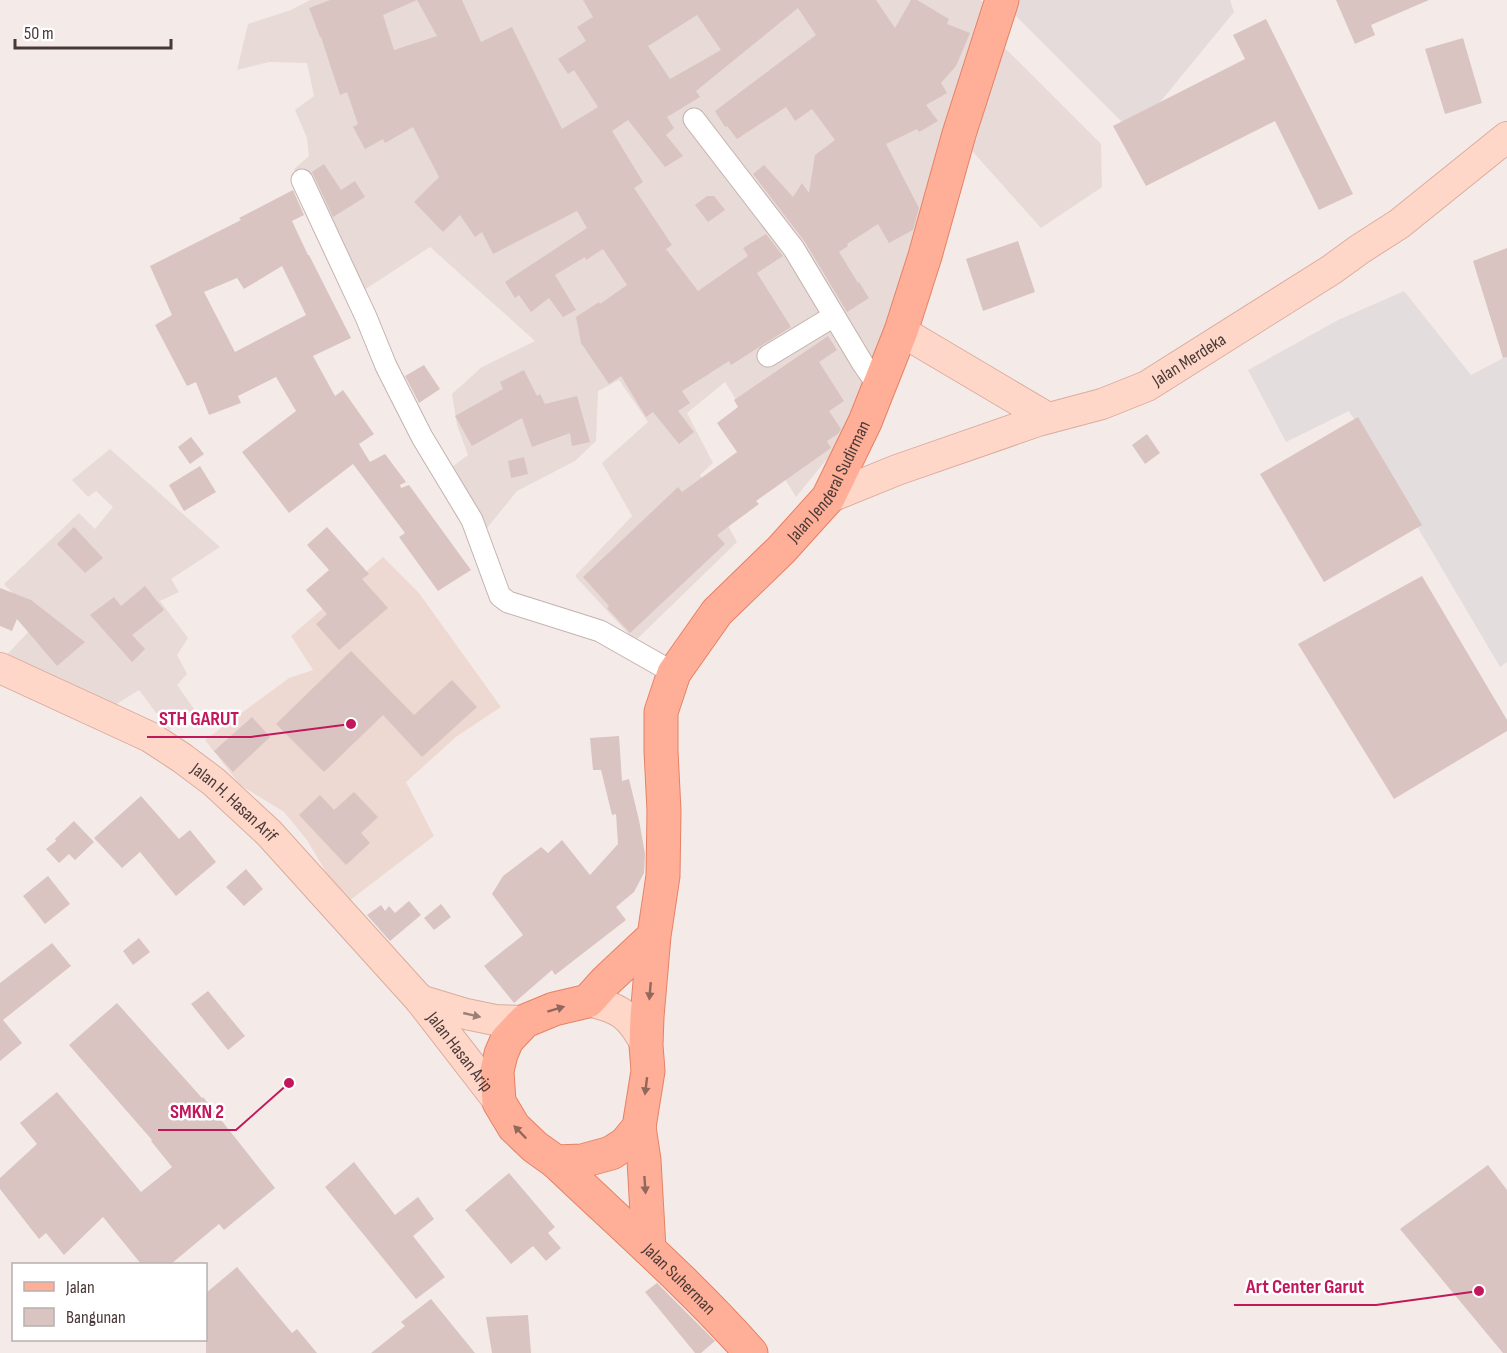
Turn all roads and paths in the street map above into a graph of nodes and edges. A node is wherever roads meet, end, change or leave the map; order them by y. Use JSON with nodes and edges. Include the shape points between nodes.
{"nodes":[{"id":1,"x":1002,"y":0,"type":"edge"},
{"id":2,"x":694,"y":119,"type":"dead end"},
{"id":3,"x":1507,"y":137,"type":"edge"},
{"id":4,"x":302,"y":180,"type":"dead end"},
{"id":5,"x":834,"y":316,"type":"junction"},
{"id":6,"x":901,"y":331,"type":"junction"},
{"id":7,"x":768,"y":356,"type":"dead end"},
{"id":8,"x":879,"y":387,"type":"junction"},
{"id":9,"x":1048,"y":418,"type":"junction"},
{"id":10,"x":828,"y":498,"type":"junction"},
{"id":11,"x":0,"y":668,"type":"edge"},
{"id":12,"x":674,"y":673,"type":"junction"},
{"id":13,"x":654,"y":936,"type":"junction"},
{"id":14,"x":420,"y":1000,"type":"junction"},
{"id":15,"x":588,"y":1001,"type":"junction"},
{"id":16,"x":525,"y":1021,"type":"junction"},
{"id":17,"x":646,"y":1045,"type":"junction"},
{"id":18,"x":499,"y":1102,"type":"junction"},
{"id":19,"x":639,"y":1127,"type":"junction"},
{"id":20,"x":556,"y":1162,"type":"junction"},
{"id":21,"x":649,"y":1249,"type":"junction"},
{"id":22,"x":751,"y":1353,"type":"edge"}],
"edges":[{"from":1,"to":6,"type":"main road","name":"Jalan Jenderal Sudirman"},
{"from":2,"to":5,"type":"street","via":[[794,249]]},
{"from":3,"to":9,"type":"street","name":"Jalan Merdeka","via":[[1399,224],[1147,386],[1102,404]]},
{"from":4,"to":12,"type":"street","via":[[386,366],[422,437],[472,520],[500,596],[508,602],[600,631]]},
{"from":5,"to":7,"type":"street"},
{"from":5,"to":8,"type":"street"},
{"from":6,"to":8,"type":"main road","name":"Jalan Jenderal Sudirman"},
{"from":6,"to":9,"type":"street"},
{"from":8,"to":10,"type":"main road","name":"Jalan Jenderal Sudirman"},
{"from":9,"to":10,"type":"street","name":"Jalan Merdeka"},
{"from":10,"to":12,"type":"main road","name":"Jalan Jenderal Sudirman","via":[[717,612]]},
{"from":11,"to":14,"type":"street","name":"Jalan H. Hasan Arif","via":[[150,737],[214,782],[268,832]]},
{"from":12,"to":13,"type":"main road","name":"Jalan Jenderal Sudirman","via":[[661,712],[663,876]]},
{"from":13,"to":15,"type":"main road"},
{"from":13,"to":17,"type":"main road","name":"Jalan Jenderal Sudirman","one_way":true},
{"from":14,"to":16,"type":"street","one_way":true,"via":[[495,1020]]},
{"from":14,"to":18,"type":"street","name":"Jalan Hasan Arip"},
{"from":16,"to":15,"type":"main road","one_way":true},
{"from":15,"to":17,"type":"street","via":[[617,1010],[637,1028]]},
{"from":16,"to":18,"type":"main road","via":[[507,1040],[501,1054],[497,1071]]},
{"from":17,"to":19,"type":"main road","one_way":true,"via":[[648,1071]]},
{"from":20,"to":18,"type":"main road","one_way":true,"via":[[514,1127]]},
{"from":19,"to":20,"type":"main road","via":[[611,1153],[582,1161]]},
{"from":19,"to":21,"type":"main road","one_way":true},
{"from":20,"to":21,"type":"main road","name":"Jalan Suherman"},
{"from":21,"to":22,"type":"main road","name":"Jalan Suherman"}]}
